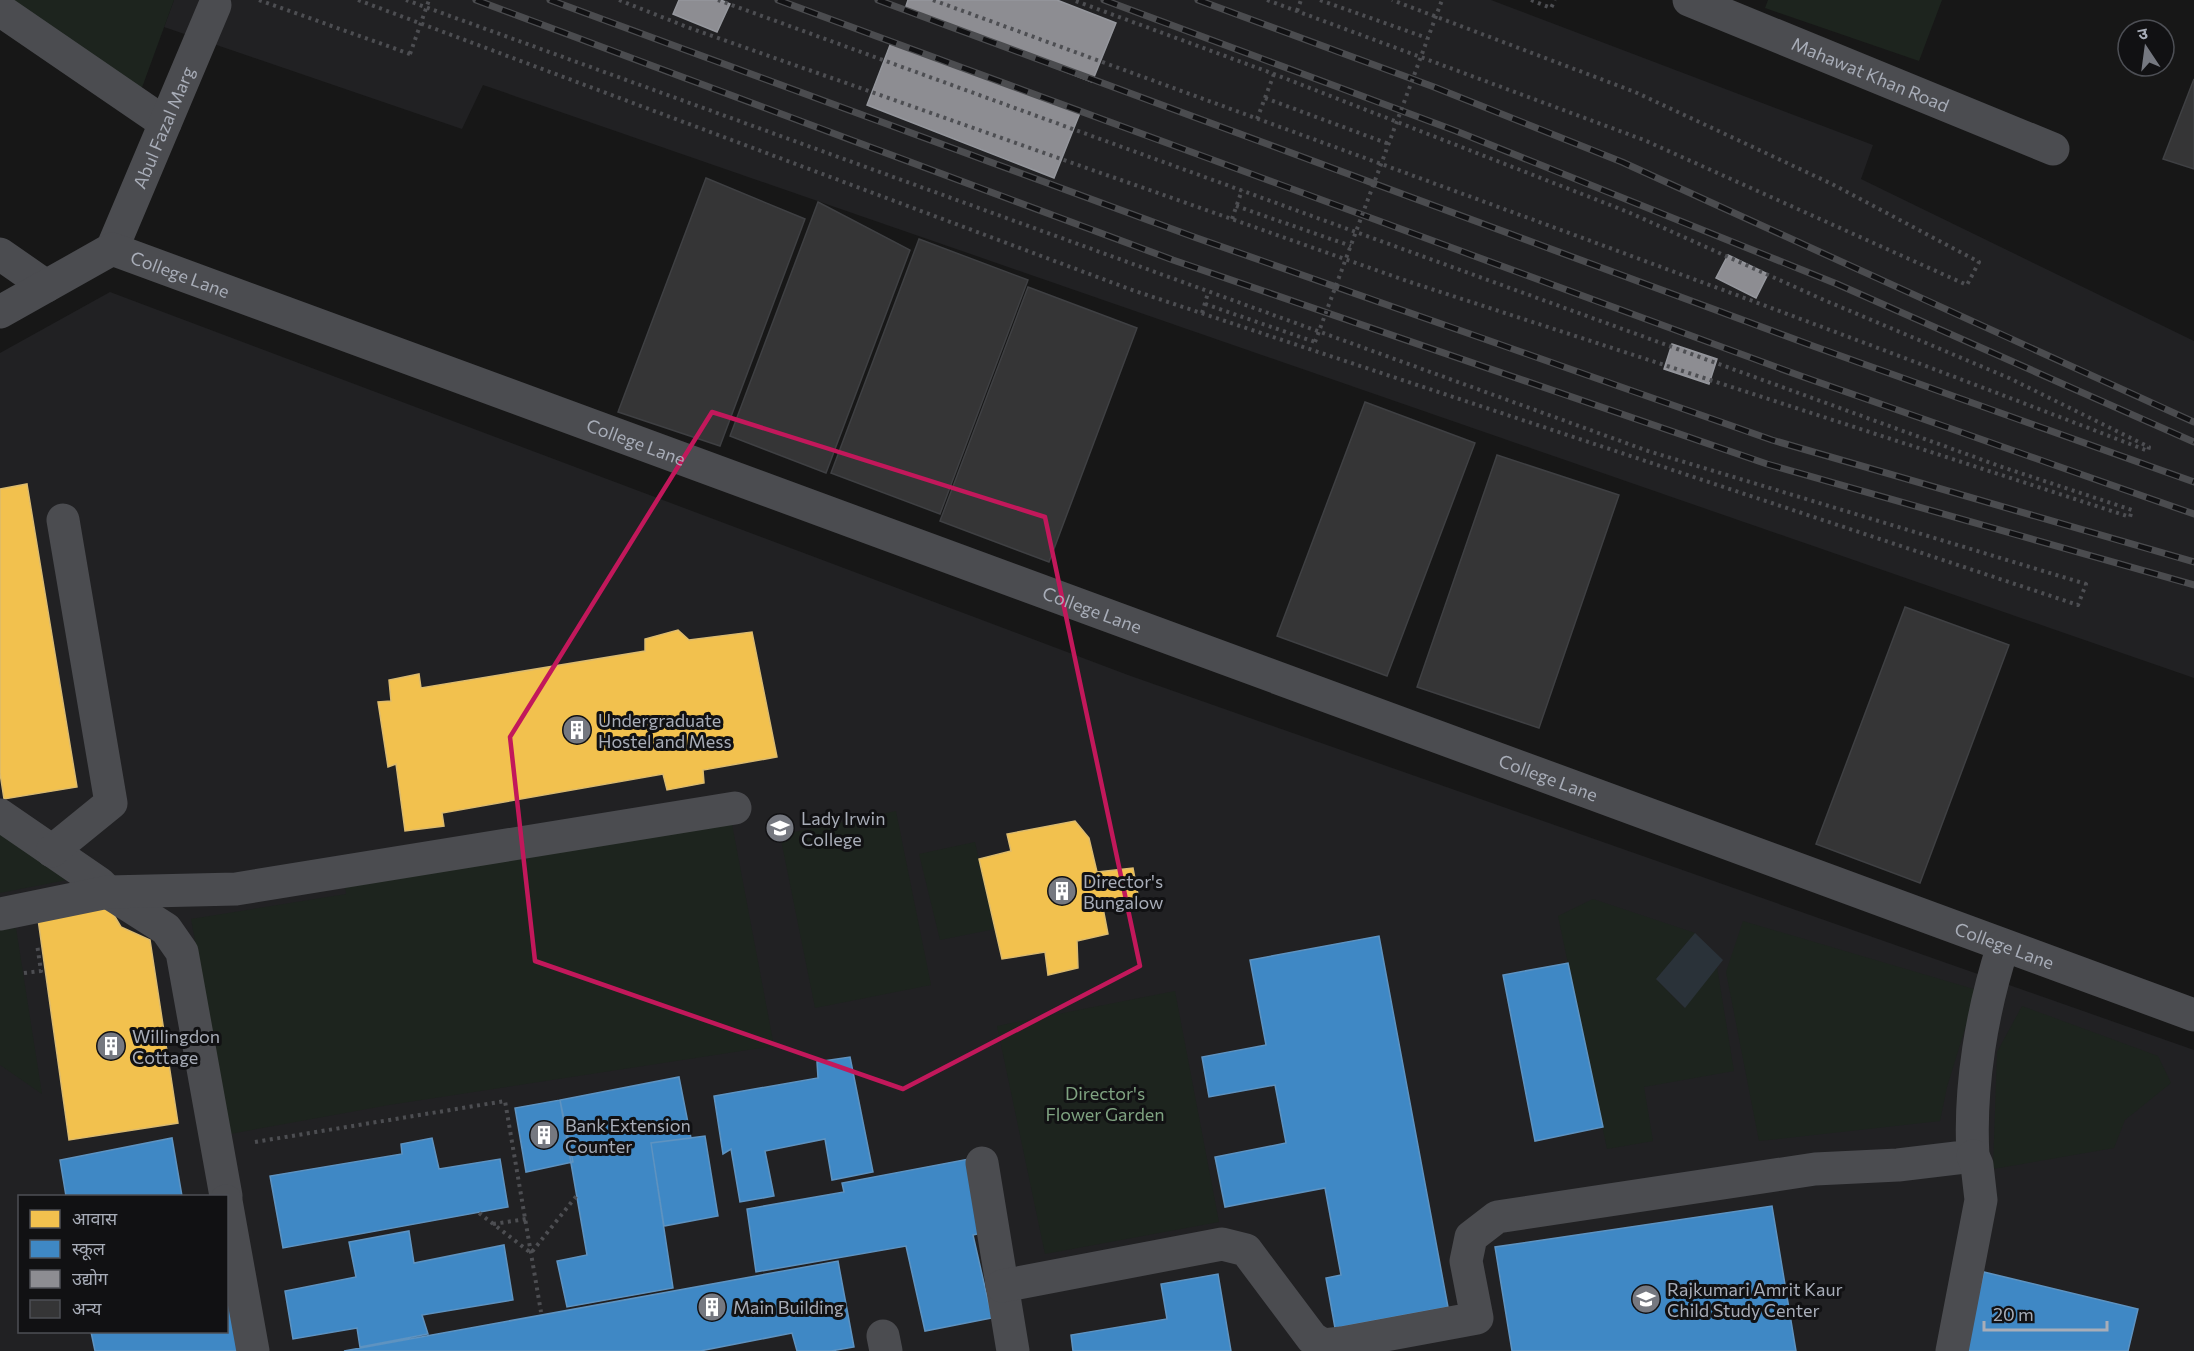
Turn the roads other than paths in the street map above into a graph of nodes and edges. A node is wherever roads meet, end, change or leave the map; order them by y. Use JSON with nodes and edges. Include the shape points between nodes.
{"nodes":[{"id":1,"x":1689,"y":0,"type":"edge"},
{"id":2,"x":215,"y":5,"type":"dead end"},
{"id":3,"x":0,"y":10,"type":"edge"},
{"id":4,"x":165,"y":123,"type":"junction"},
{"id":5,"x":2053,"y":149,"type":"dead end"},
{"id":6,"x":112,"y":249,"type":"junction"},
{"id":7,"x":0,"y":254,"type":"edge"},
{"id":8,"x":46,"y":286,"type":"junction"},
{"id":9,"x":0,"y":312,"type":"edge"},
{"id":10,"x":63,"y":520,"type":"dead end"},
{"id":11,"x":735,"y":808,"type":"dead end"},
{"id":12,"x":0,"y":815,"type":"edge"},
{"id":13,"x":52,"y":851,"type":"junction"},
{"id":14,"x":108,"y":892,"type":"junction"},
{"id":15,"x":0,"y":914,"type":"edge"},
{"id":16,"x":2003,"y":946,"type":"junction"},
{"id":17,"x":2194,"y":1016,"type":"edge"},
{"id":18,"x":1973,"y":1156,"type":"junction"},
{"id":19,"x":982,"y":1163,"type":"dead end"},
{"id":20,"x":226,"y":1195,"type":"edge"},
{"id":21,"x":228,"y":1212,"type":"edge"},
{"id":22,"x":1002,"y":1286,"type":"junction"},
{"id":23,"x":253,"y":1351,"type":"edge"},
{"id":24,"x":1013,"y":1351,"type":"edge"},
{"id":25,"x":1952,"y":1351,"type":"edge"}],
"edges":[{"from":1,"to":5,"type":"street","name":"Mahawat Khan Road"},
{"from":2,"to":4,"type":"street","name":"Abul Fazal Marg"},
{"from":3,"to":4,"type":"street"},
{"from":4,"to":6,"type":"street","name":"Abul Fazal Marg"},
{"from":6,"to":8,"type":"street","name":"College Lane"},
{"from":6,"to":16,"type":"street","name":"College Lane"},
{"from":7,"to":8,"type":"street"},
{"from":8,"to":9,"type":"street","name":"College Lane"},
{"from":10,"to":13,"type":"street","via":[[111,803]]},
{"from":11,"to":14,"type":"street","via":[[236,889]]},
{"from":12,"to":13,"type":"street"},
{"from":13,"to":14,"type":"street"},
{"from":14,"to":15,"type":"street"},
{"from":14,"to":20,"type":"street","via":[[166,929],[182,952]]},
{"from":16,"to":17,"type":"street","name":"College Lane"},
{"from":16,"to":18,"type":"street","via":[[1979,1049]]},
{"from":18,"to":22,"type":"street","via":[[1815,1169],[1497,1217],[1471,1237],[1469,1245],[1466,1261],[1477,1318],[1342,1343],[1323,1345],[1312,1338],[1246,1250],[1222,1244]]},
{"from":18,"to":25,"type":"street","via":[[1981,1200]]},
{"from":19,"to":22,"type":"street"},
{"from":21,"to":23,"type":"street"},
{"from":22,"to":24,"type":"street"}]}
